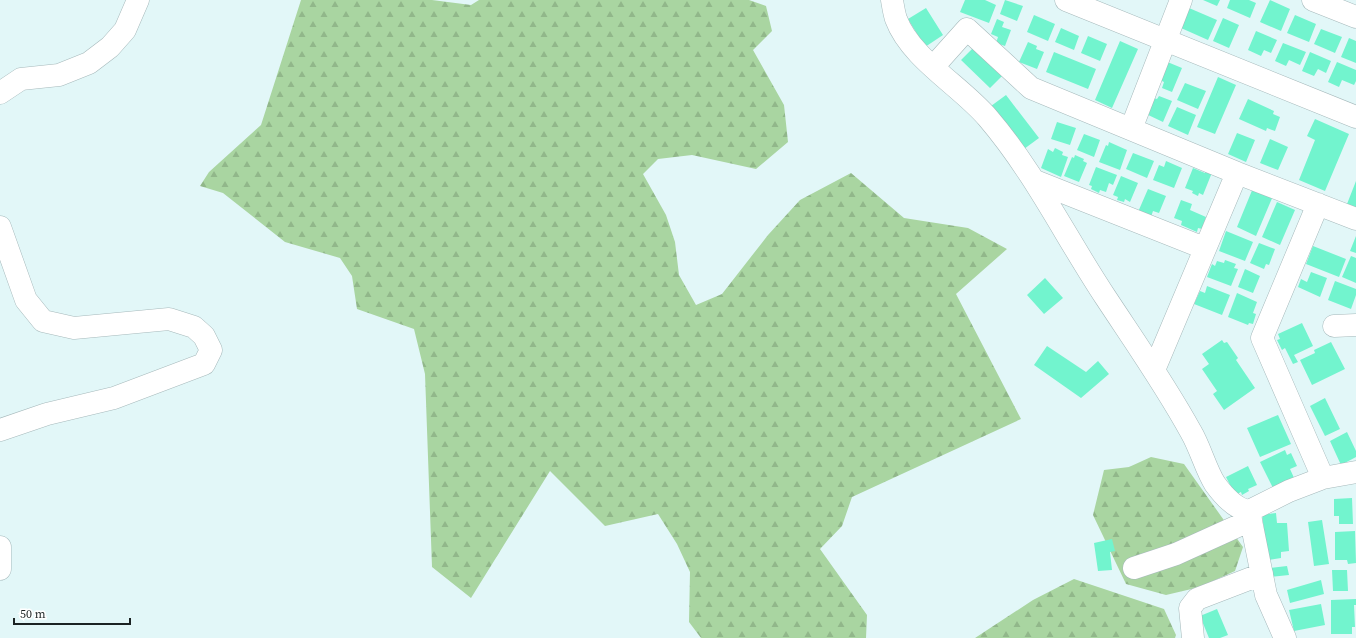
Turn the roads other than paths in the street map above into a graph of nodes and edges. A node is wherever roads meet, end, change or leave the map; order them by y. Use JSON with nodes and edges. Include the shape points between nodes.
{"nodes":[{"id":1,"x":138,"y":0,"type":"edge"},
{"id":2,"x":892,"y":0,"type":"edge"},
{"id":3,"x":1066,"y":0,"type":"edge"},
{"id":4,"x":1181,"y":0,"type":"edge"},
{"id":5,"x":1313,"y":0,"type":"edge"},
{"id":6,"x":1356,"y":17,"type":"edge"},
{"id":7,"x":1166,"y":39,"type":"junction"},
{"id":8,"x":933,"y":67,"type":"junction"},
{"id":9,"x":0,"y":93,"type":"edge"},
{"id":10,"x":1356,"y":117,"type":"edge"},
{"id":11,"x":1131,"y":129,"type":"junction"},
{"id":12,"x":1237,"y":173,"type":"junction"},
{"id":13,"x":1035,"y":181,"type":"junction"},
{"id":14,"x":1318,"y":204,"type":"junction"},
{"id":15,"x":1356,"y":219,"type":"edge"},
{"id":16,"x":0,"y":227,"type":"edge"},
{"id":17,"x":1204,"y":248,"type":"junction"},
{"id":18,"x":1356,"y":324,"type":"edge"},
{"id":19,"x":1334,"y":326,"type":"dead end"},
{"id":20,"x":1154,"y":370,"type":"junction"},
{"id":21,"x":0,"y":430,"type":"edge"},
{"id":22,"x":1356,"y":472,"type":"edge"},
{"id":23,"x":1323,"y":478,"type":"junction"},
{"id":24,"x":1250,"y":516,"type":"junction"},
{"id":25,"x":0,"y":547,"type":"edge"},
{"id":26,"x":1134,"y":568,"type":"dead end"},
{"id":27,"x":0,"y":569,"type":"edge"},
{"id":28,"x":1262,"y":574,"type":"junction"},
{"id":29,"x":1192,"y":638,"type":"edge"},
{"id":30,"x":1285,"y":638,"type":"edge"}],
"edges":[{"from":1,"to":9,"type":"street","via":[[125,30],[110,47],[89,63],[59,75],[21,79]]},
{"from":2,"to":8,"type":"street","via":[[896,19],[909,43]]},
{"from":3,"to":7,"type":"street"},
{"from":4,"to":7,"type":"street"},
{"from":5,"to":6,"type":"street"},
{"from":7,"to":10,"type":"street"},
{"from":7,"to":11,"type":"street"},
{"from":8,"to":11,"type":"street","via":[[967,29],[1031,88]]},
{"from":8,"to":13,"type":"street","via":[[987,117]]},
{"from":11,"to":12,"type":"street"},
{"from":12,"to":14,"type":"street"},
{"from":12,"to":17,"type":"street"},
{"from":13,"to":17,"type":"street"},
{"from":13,"to":20,"type":"street","via":[[1089,273]]},
{"from":14,"to":15,"type":"street"},
{"from":14,"to":23,"type":"street","via":[[1262,338]]},
{"from":16,"to":21,"type":"street","via":[[26,300],[43,321],[74,328],[169,319],[194,327],[204,336],[210,350],[204,364],[186,371],[114,398],[47,414]]},
{"from":17,"to":20,"type":"street"},
{"from":18,"to":19,"type":"street"},
{"from":20,"to":24,"type":"street","via":[[1192,432],[1215,483],[1232,503]]},
{"from":22,"to":23,"type":"street"},
{"from":23,"to":24,"type":"street","via":[[1289,491]]},
{"from":24,"to":26,"type":"street","via":[[1176,554]]},
{"from":24,"to":28,"type":"street"},
{"from":25,"to":27,"type":"street"},
{"from":28,"to":29,"type":"street","via":[[1197,599],[1190,608]]},
{"from":28,"to":30,"type":"street","via":[[1266,595]]}]}
